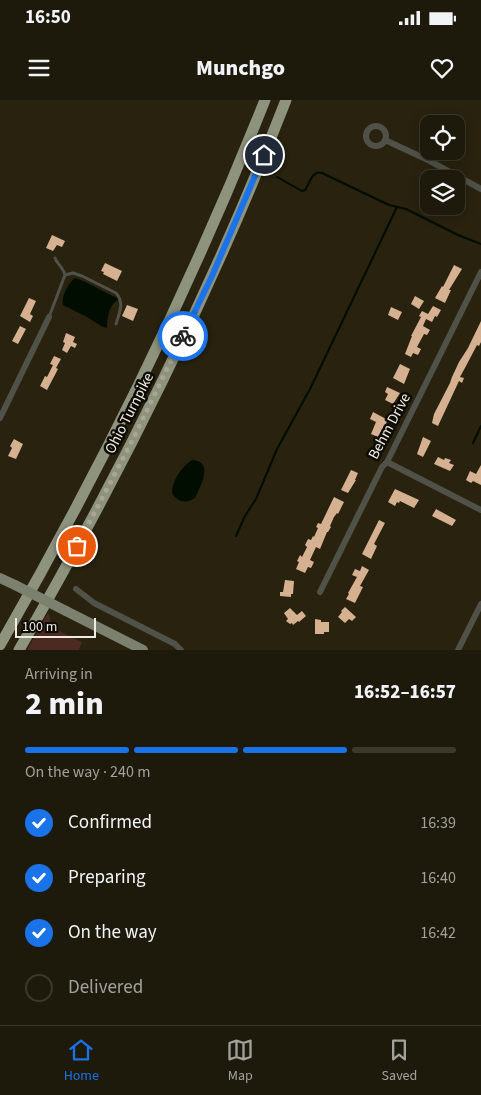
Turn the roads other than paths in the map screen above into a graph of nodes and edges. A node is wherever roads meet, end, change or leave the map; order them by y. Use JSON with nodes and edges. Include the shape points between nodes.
{"nodes":[{"id":1,"x":265,"y":100,"type":"edge"},
{"id":2,"x":286,"y":100,"type":"edge"},
{"id":3,"x":384,"y":140,"type":"dead end"},
{"id":4,"x":481,"y":189,"type":"edge"},
{"id":5,"x":55,"y":258,"type":"dead end"},
{"id":6,"x":481,"y":272,"type":"edge"},
{"id":7,"x":65,"y":275,"type":"junction"},
{"id":8,"x":49,"y":317,"type":"joint"},
{"id":9,"x":116,"y":324,"type":"dead end"},
{"id":10,"x":0,"y":418,"type":"edge"},
{"id":11,"x":387,"y":462,"type":"junction"},
{"id":12,"x":481,"y":510,"type":"edge"},
{"id":13,"x":0,"y":578,"type":"edge"},
{"id":14,"x":76,"y":589,"type":"dead end"},
{"id":15,"x":320,"y":592,"type":"dead end"},
{"id":16,"x":481,"y":604,"type":"edge"},
{"id":17,"x":0,"y":645,"type":"edge"},
{"id":18,"x":19,"y":650,"type":"edge"},
{"id":19,"x":143,"y":650,"type":"edge"},
{"id":20,"x":181,"y":650,"type":"edge"},
{"id":21,"x":458,"y":650,"type":"edge"}],
"edges":[{"from":1,"to":17,"type":"highway","name":"Ohio Turnpike","via":[[224,200],[156,349],[102,457]]},
{"from":2,"to":18,"type":"highway","name":"Ohio Turnpike","via":[[216,267],[170,365],[95,513]]},
{"from":3,"to":4,"type":"street"},
{"from":5,"to":7,"type":"lane"},
{"from":6,"to":11,"type":"street","name":"Behm Drive"},
{"from":7,"to":8,"type":"lane"},
{"from":7,"to":9,"type":"lane","via":[[82,276],[116,293],[122,304]]},
{"from":8,"to":10,"type":"street"},
{"from":11,"to":12,"type":"street"},
{"from":11,"to":15,"type":"street","name":"Behm Drive"},
{"from":13,"to":19,"type":"main road","bridge":true},
{"from":14,"to":20,"type":"street","via":[[94,603]]},
{"from":16,"to":21,"type":"street"}]}
